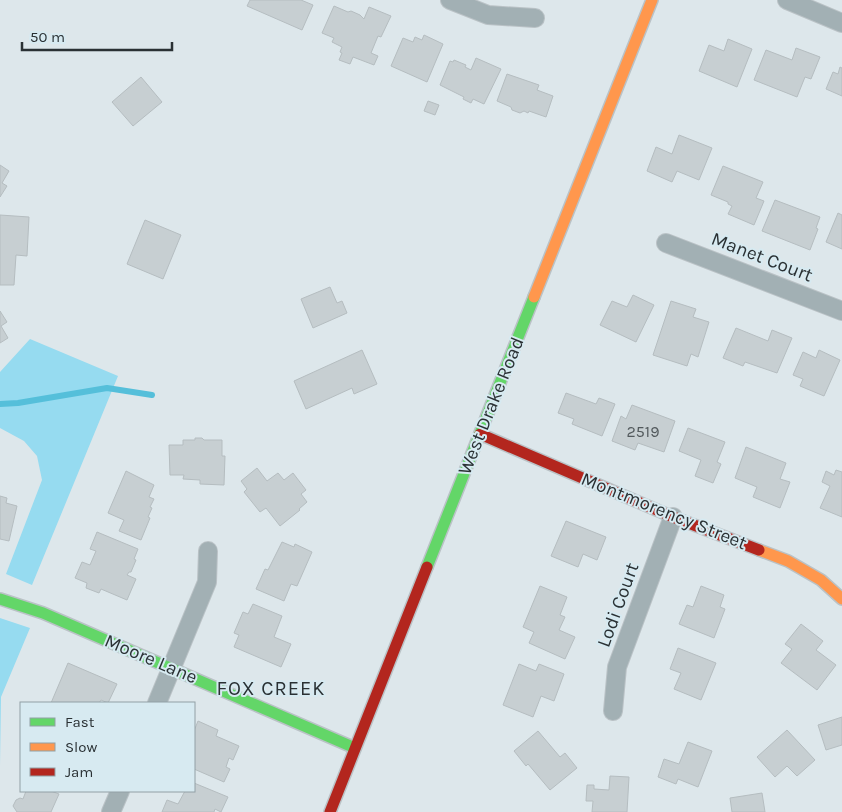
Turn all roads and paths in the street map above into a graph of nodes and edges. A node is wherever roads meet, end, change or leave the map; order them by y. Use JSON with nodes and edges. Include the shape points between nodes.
{"nodes":[{"id":1,"x":450,"y":0,"type":"edge"},
{"id":2,"x":652,"y":0,"type":"edge"},
{"id":3,"x":786,"y":0,"type":"edge"},
{"id":4,"x":535,"y":18,"type":"dead end"},
{"id":5,"x":842,"y":23,"type":"edge"},
{"id":6,"x":666,"y":243,"type":"dead end"},
{"id":7,"x":842,"y":311,"type":"edge"},
{"id":8,"x":480,"y":434,"type":"junction"},
{"id":9,"x":674,"y":517,"type":"junction"},
{"id":10,"x":208,"y":551,"type":"dead end"},
{"id":11,"x":0,"y":599,"type":"edge"},
{"id":12,"x":842,"y":599,"type":"edge"},
{"id":13,"x":172,"y":668,"type":"junction"},
{"id":14,"x":157,"y":702,"type":"edge"},
{"id":15,"x":613,"y":711,"type":"dead end"},
{"id":16,"x":355,"y":748,"type":"junction"},
{"id":17,"x":120,"y":792,"type":"edge"},
{"id":18,"x":111,"y":812,"type":"edge"},
{"id":19,"x":330,"y":812,"type":"edge"}],
"edges":[{"from":1,"to":4,"type":"street","via":[[488,15]]},
{"from":2,"to":8,"type":"main road","name":"West Drake Road"},
{"from":3,"to":5,"type":"street"},
{"from":6,"to":7,"type":"street","name":"Manet Court"},
{"from":8,"to":9,"type":"main road","name":"Montmorency Street"},
{"from":8,"to":16,"type":"main road","name":"West Drake Road"},
{"from":9,"to":12,"type":"main road","name":"Montmorency Street","via":[[788,561],[821,580]]},
{"from":9,"to":15,"type":"street","name":"Lodi Court","via":[[617,668]]},
{"from":10,"to":13,"type":"street","via":[[207,582]]},
{"from":11,"to":13,"type":"main road","name":"Moore Lane","via":[[43,613]]},
{"from":13,"to":14,"type":"street"},
{"from":13,"to":16,"type":"main road","name":"Moore Lane"},
{"from":16,"to":19,"type":"main road","name":"West Drake Road"},
{"from":17,"to":18,"type":"street"}]}
